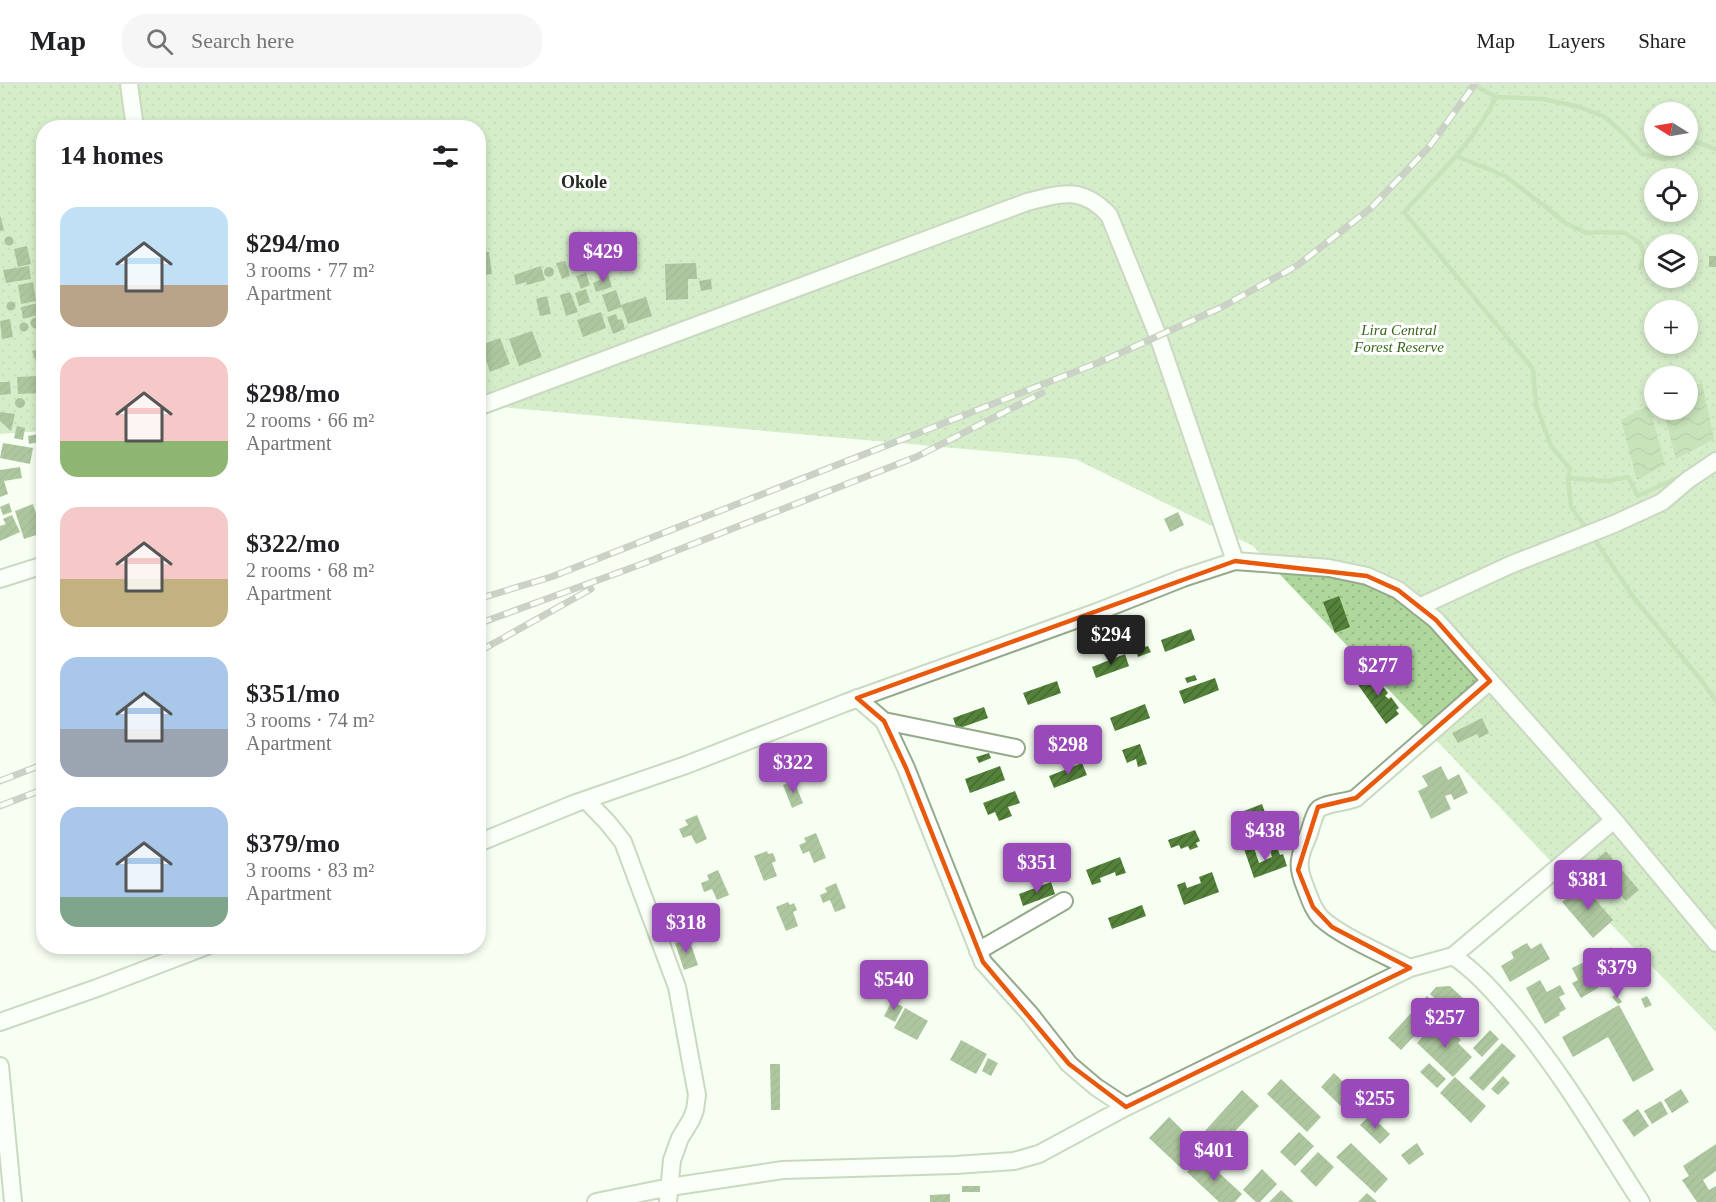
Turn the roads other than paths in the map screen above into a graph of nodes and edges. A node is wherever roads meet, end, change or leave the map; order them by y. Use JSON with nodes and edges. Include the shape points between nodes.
{"nodes":[{"id":1,"x":129,"y":84,"type":"edge"},
{"id":2,"x":134,"y":120,"type":"edge"},
{"id":3,"x":486,"y":405,"type":"edge"},
{"id":4,"x":1716,"y":461,"type":"edge"},
{"id":5,"x":1235,"y":561,"type":"junction"},
{"id":6,"x":36,"y":568,"type":"edge"},
{"id":7,"x":0,"y":579,"type":"edge"},
{"id":8,"x":1419,"y":607,"type":"junction"},
{"id":9,"x":1490,"y":681,"type":"junction"},
{"id":10,"x":857,"y":698,"type":"junction"},
{"id":11,"x":884,"y":721,"type":"junction"},
{"id":12,"x":1016,"y":748,"type":"dead end"},
{"id":13,"x":586,"y":800,"type":"junction"},
{"id":14,"x":1614,"y":820,"type":"junction"},
{"id":15,"x":486,"y":840,"type":"edge"},
{"id":16,"x":1064,"y":901,"type":"dead end"},
{"id":17,"x":1716,"y":943,"type":"edge"},
{"id":18,"x":978,"y":951,"type":"junction"},
{"id":19,"x":186,"y":954,"type":"edge"},
{"id":20,"x":1454,"y":956,"type":"junction"},
{"id":21,"x":1410,"y":968,"type":"junction"},
{"id":22,"x":0,"y":1022,"type":"edge"},
{"id":23,"x":0,"y":1066,"type":"edge"},
{"id":24,"x":1126,"y":1107,"type":"junction"},
{"id":25,"x":669,"y":1195,"type":"edge"},
{"id":26,"x":13,"y":1202,"type":"edge"},
{"id":27,"x":596,"y":1202,"type":"edge"},
{"id":28,"x":1641,"y":1202,"type":"edge"}],
"edges":[{"from":1,"to":2,"type":"street"},
{"from":3,"to":5,"type":"street","via":[[1027,202],[1060,194],[1076,195],[1098,203],[1109,215],[1158,336]]},
{"from":4,"to":8,"type":"street","via":[[1662,502]]},
{"from":5,"to":8,"type":"street","via":[[1329,568],[1367,576],[1398,590]]},
{"from":5,"to":10,"type":"street"},
{"from":6,"to":7,"type":"street"},
{"from":8,"to":9,"type":"street","via":[[1436,620]]},
{"from":9,"to":14,"type":"street"},
{"from":9,"to":21,"type":"street","via":[[1356,798],[1317,810],[1299,861],[1298,870],[1320,917]]},
{"from":10,"to":11,"type":"street"},
{"from":10,"to":13,"type":"street"},
{"from":11,"to":12,"type":"street"},
{"from":11,"to":18,"type":"street"},
{"from":13,"to":15,"type":"street"},
{"from":13,"to":25,"type":"street","via":[[623,842],[677,987],[697,1095],[695,1110],[672,1160]]},
{"from":14,"to":17,"type":"street"},
{"from":14,"to":20,"type":"street"},
{"from":16,"to":18,"type":"street"},
{"from":18,"to":24,"type":"street","via":[[983,962],[1069,1064]]},
{"from":19,"to":22,"type":"street"},
{"from":20,"to":21,"type":"street"},
{"from":20,"to":28,"type":"street","via":[[1480,977],[1555,1067]]},
{"from":21,"to":24,"type":"street"},
{"from":23,"to":26,"type":"street"},
{"from":24,"to":25,"type":"street","via":[[1039,1154],[1014,1161],[783,1170]]},
{"from":25,"to":27,"type":"street"}]}
